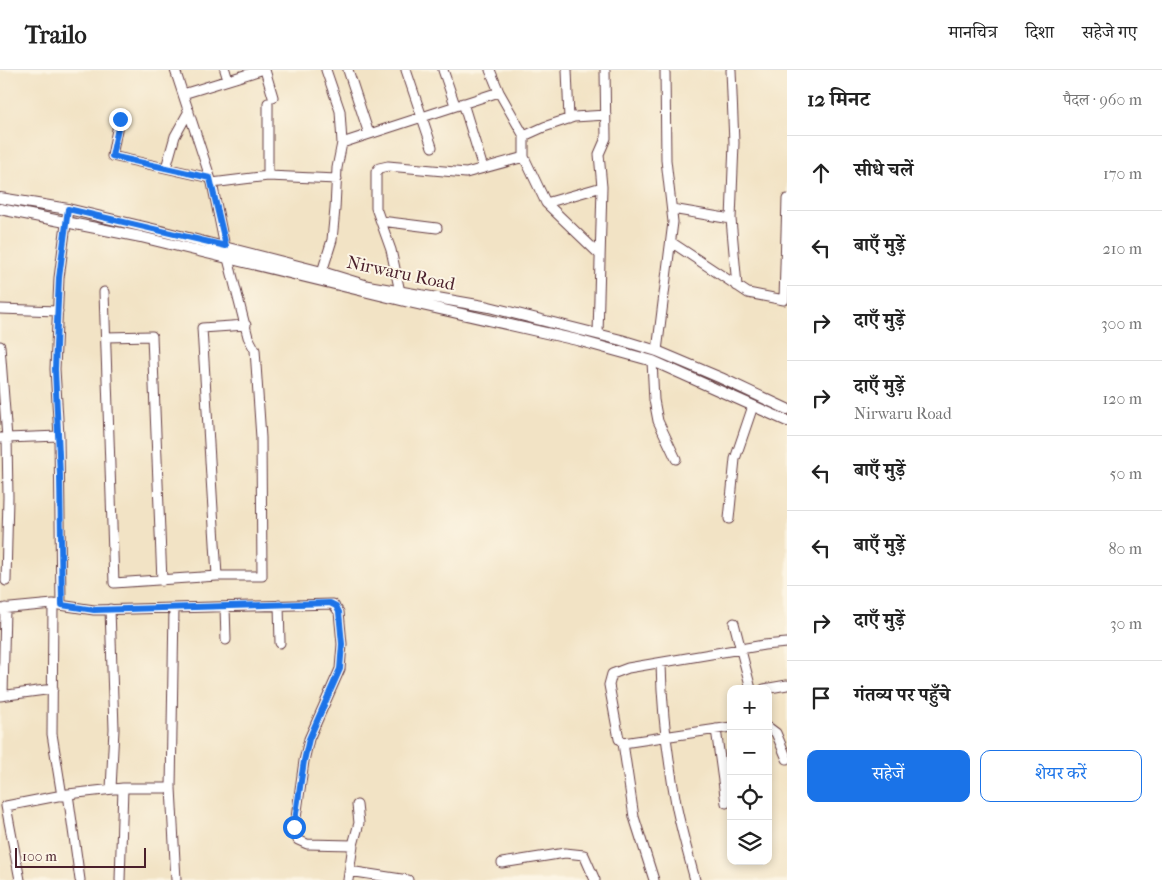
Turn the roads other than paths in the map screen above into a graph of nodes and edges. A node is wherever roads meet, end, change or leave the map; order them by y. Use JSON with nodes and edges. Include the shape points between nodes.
{"nodes":[{"id":1,"x":175,"y":70,"type":"edge"},
{"id":2,"x":225,"y":70,"type":"edge"},
{"id":3,"x":261,"y":70,"type":"edge"},
{"id":4,"x":265,"y":70,"type":"edge"},
{"id":5,"x":326,"y":70,"type":"edge"},
{"id":6,"x":348,"y":70,"type":"edge"},
{"id":7,"x":406,"y":70,"type":"edge"},
{"id":8,"x":443,"y":70,"type":"edge"},
{"id":9,"x":490,"y":70,"type":"edge"},
{"id":10,"x":568,"y":70,"type":"edge"},
{"id":11,"x":605,"y":70,"type":"edge"},
{"id":12,"x":665,"y":70,"type":"edge"},
{"id":13,"x":731,"y":70,"type":"edge"},
{"id":14,"x":228,"y":80,"type":"junction"},
{"id":15,"x":499,"y":92,"type":"junction"},
{"id":16,"x":183,"y":94,"type":"junction"},
{"id":17,"x":459,"y":104,"type":"junction"},
{"id":18,"x":189,"y":111,"type":"junction"},
{"id":19,"x":606,"y":115,"type":"junction"},
{"id":20,"x":421,"y":116,"type":"junction"},
{"id":21,"x":120,"y":119,"type":"dead end"},
{"id":22,"x":569,"y":119,"type":"junction"},
{"id":23,"x":369,"y":134,"type":"junction"},
{"id":24,"x":524,"y":136,"type":"junction"},
{"id":25,"x":342,"y":143,"type":"junction"},
{"id":26,"x":432,"y":147,"type":"dead end"},
{"id":27,"x":524,"y":157,"type":"junction"},
{"id":28,"x":166,"y":168,"type":"junction"},
{"id":29,"x":483,"y":168,"type":"junction"},
{"id":30,"x":268,"y":176,"type":"junction"},
{"id":31,"x":336,"y":179,"type":"junction"},
{"id":32,"x":211,"y":180,"type":"junction"},
{"id":33,"x":602,"y":187,"type":"junction"},
{"id":34,"x":0,"y":198,"type":"edge"},
{"id":35,"x":787,"y":199,"type":"edge"},
{"id":36,"x":546,"y":203,"type":"junction"},
{"id":37,"x":0,"y":209,"type":"edge"},
{"id":38,"x":68,"y":209,"type":"junction"},
{"id":39,"x":672,"y":209,"type":"junction"},
{"id":40,"x":731,"y":220,"type":"junction"},
{"id":41,"x":66,"y":221,"type":"junction"},
{"id":42,"x":381,"y":221,"type":"junction"},
{"id":43,"x":438,"y":228,"type":"dead end"},
{"id":44,"x":671,"y":242,"type":"junction"},
{"id":45,"x":226,"y":246,"type":"junction"},
{"id":46,"x":599,"y":254,"type":"junction"},
{"id":47,"x":229,"y":259,"type":"junction"},
{"id":48,"x":322,"y":272,"type":"junction"},
{"id":49,"x":737,"y":286,"type":"junction"},
{"id":50,"x":104,"y":292,"type":"dead end"},
{"id":51,"x":400,"y":292,"type":"junction"},
{"id":52,"x":0,"y":309,"type":"edge"},
{"id":53,"x":58,"y":311,"type":"junction"},
{"id":54,"x":246,"y":325,"type":"junction"},
{"id":55,"x":598,"y":334,"type":"junction"},
{"id":56,"x":106,"y":337,"type":"junction"},
{"id":57,"x":0,"y":346,"type":"edge"},
{"id":58,"x":657,"y":351,"type":"junction"},
{"id":59,"x":652,"y":361,"type":"junction"},
{"id":60,"x":753,"y":406,"type":"junction"},
{"id":61,"x":787,"y":409,"type":"edge"},
{"id":62,"x":787,"y":420,"type":"edge"},
{"id":63,"x":59,"y":436,"type":"junction"},
{"id":64,"x":3,"y":438,"type":"edge"},
{"id":65,"x":676,"y":460,"type":"dead end"},
{"id":66,"x":729,"y":519,"type":"dead end"},
{"id":67,"x":217,"y":576,"type":"junction"},
{"id":68,"x":162,"y":581,"type":"junction"},
{"id":69,"x":6,"y":582,"type":"dead end"},
{"id":70,"x":57,"y":604,"type":"junction"},
{"id":71,"x":279,"y":605,"type":"junction"},
{"id":72,"x":225,"y":607,"type":"junction"},
{"id":73,"x":174,"y":608,"type":"junction"},
{"id":74,"x":2,"y":609,"type":"edge"},
{"id":75,"x":110,"y":609,"type":"junction"},
{"id":76,"x":734,"y":623,"type":"dead end"},
{"id":77,"x":226,"y":640,"type":"dead end"},
{"id":78,"x":280,"y":643,"type":"dead end"},
{"id":79,"x":787,"y":643,"type":"edge"},
{"id":80,"x":741,"y":649,"type":"junction"},
{"id":81,"x":661,"y":664,"type":"junction"},
{"id":82,"x":749,"y":685,"type":"edge"},
{"id":83,"x":787,"y":685,"type":"edge"},
{"id":84,"x":53,"y":688,"type":"junction"},
{"id":85,"x":772,"y":688,"type":"edge"},
{"id":86,"x":2,"y":696,"type":"edge"},
{"id":87,"x":727,"y":728,"type":"edge"},
{"id":88,"x":716,"y":729,"type":"junction"},
{"id":89,"x":772,"y":730,"type":"edge"},
{"id":90,"x":666,"y":735,"type":"junction"},
{"id":91,"x":623,"y":743,"type":"junction"},
{"id":92,"x":787,"y":759,"type":"edge"},
{"id":93,"x":124,"y":788,"type":"junction"},
{"id":94,"x":172,"y":788,"type":"junction"},
{"id":95,"x":111,"y":789,"type":"junction"},
{"id":96,"x":65,"y":795,"type":"junction"},
{"id":97,"x":726,"y":803,"type":"dead end"},
{"id":98,"x":357,"y":805,"type":"dead end"},
{"id":99,"x":3,"y":807,"type":"edge"},
{"id":100,"x":352,"y":845,"type":"junction"},
{"id":101,"x":502,"y":863,"type":"dead end"},
{"id":102,"x":349,"y":876,"type":"edge"},
{"id":103,"x":20,"y":880,"type":"edge"},
{"id":104,"x":80,"y":880,"type":"edge"},
{"id":105,"x":120,"y":880,"type":"edge"},
{"id":106,"x":176,"y":880,"type":"edge"},
{"id":107,"x":406,"y":880,"type":"edge"},
{"id":108,"x":595,"y":880,"type":"edge"},
{"id":109,"x":654,"y":880,"type":"edge"},
{"id":110,"x":695,"y":880,"type":"edge"}],
"edges":[{"from":1,"to":16,"type":"street"},
{"from":2,"to":14,"type":"street"},
{"from":3,"to":14,"type":"street"},
{"from":4,"to":30,"type":"street","via":[[270,100]]},
{"from":5,"to":25,"type":"street","via":[[340,111]]},
{"from":6,"to":23,"type":"street"},
{"from":7,"to":20,"type":"street"},
{"from":8,"to":17,"type":"street"},
{"from":9,"to":15,"type":"street"},
{"from":10,"to":22,"type":"street"},
{"from":11,"to":19,"type":"street"},
{"from":12,"to":39,"type":"street","via":[[666,160]]},
{"from":13,"to":40,"type":"street","via":[[734,144]]},
{"from":14,"to":16,"type":"street"},
{"from":15,"to":17,"type":"street"},
{"from":15,"to":24,"type":"street"},
{"from":16,"to":18,"type":"street"},
{"from":17,"to":20,"type":"street"},
{"from":17,"to":29,"type":"street"},
{"from":18,"to":28,"type":"street","via":[[175,136]]},
{"from":18,"to":32,"type":"street"},
{"from":19,"to":22,"type":"street"},
{"from":19,"to":33,"type":"street","via":[[606,138],[599,154]]},
{"from":20,"to":23,"type":"street"},
{"from":20,"to":26,"type":"street"},
{"from":21,"to":28,"type":"street","via":[[112,156]]},
{"from":22,"to":24,"type":"street"},
{"from":23,"to":25,"type":"street"},
{"from":24,"to":27,"type":"street"},
{"from":25,"to":31,"type":"street"},
{"from":27,"to":29,"type":"street"},
{"from":27,"to":36,"type":"street"},
{"from":28,"to":32,"type":"street"},
{"from":29,"to":42,"type":"street","via":[[466,173],[388,166],[379,168],[376,172],[376,208]]},
{"from":30,"to":31,"type":"street"},
{"from":30,"to":32,"type":"street"},
{"from":31,"to":48,"type":"street","via":[[332,240]]},
{"from":32,"to":45,"type":"street"},
{"from":33,"to":36,"type":"street"},
{"from":33,"to":46,"type":"street"},
{"from":34,"to":38,"type":"street","name":"Nirwaru Road"},
{"from":35,"to":49,"type":"street","via":[[784,300],[748,293]]},
{"from":36,"to":46,"type":"street"},
{"from":37,"to":41,"type":"street","name":"Nirwaru Road"},
{"from":38,"to":41,"type":"street"},
{"from":38,"to":45,"type":"street","name":"Nirwaru Road"},
{"from":39,"to":40,"type":"street"},
{"from":39,"to":44,"type":"street"},
{"from":40,"to":49,"type":"street"},
{"from":41,"to":47,"type":"street","name":"Nirwaru Road"},
{"from":41,"to":53,"type":"street"},
{"from":42,"to":43,"type":"street"},
{"from":42,"to":51,"type":"street"},
{"from":44,"to":49,"type":"street"},
{"from":44,"to":58,"type":"street"},
{"from":45,"to":47,"type":"street"},
{"from":45,"to":48,"type":"street","name":"Nirwaru Road"},
{"from":46,"to":55,"type":"street"},
{"from":47,"to":54,"type":"street"},
{"from":47,"to":59,"type":"street","name":"Nirwaru Road","via":[[568,338]]},
{"from":48,"to":51,"type":"street","name":"Nirwaru Road"},
{"from":50,"to":56,"type":"street"},
{"from":51,"to":55,"type":"street","name":"Nirwaru Road","via":[[489,307]]},
{"from":52,"to":53,"type":"street"},
{"from":53,"to":63,"type":"street","via":[[55,369]]},
{"from":54,"to":67,"type":"street","via":[[202,328]]},
{"from":54,"to":67,"type":"street","via":[[255,350],[261,438],[262,576]]},
{"from":55,"to":58,"type":"street","name":"Nirwaru Road"},
{"from":56,"to":68,"type":"street","via":[[152,336]]},
{"from":56,"to":68,"type":"street","via":[[114,583]]},
{"from":57,"to":64,"type":"street"},
{"from":58,"to":59,"type":"street"},
{"from":58,"to":61,"type":"street","name":"Nirwaru Road"},
{"from":59,"to":60,"type":"street","name":"Nirwaru Road"},
{"from":59,"to":65,"type":"street","via":[[658,421]]},
{"from":60,"to":62,"type":"street","name":"Nirwaru Road"},
{"from":60,"to":66,"type":"street","via":[[735,459]]},
{"from":63,"to":64,"type":"street"},
{"from":63,"to":70,"type":"street"},
{"from":64,"to":69,"type":"street","via":[[8,497]]},
{"from":67,"to":68,"type":"street"},
{"from":70,"to":74,"type":"street"},
{"from":70,"to":75,"type":"street"},
{"from":70,"to":84,"type":"street"},
{"from":71,"to":72,"type":"street"},
{"from":71,"to":78,"type":"street"},
{"from":71,"to":100,"type":"street","via":[[330,603],[339,612],[340,669],[309,739],[294,832],[298,840],[307,844]]},
{"from":72,"to":73,"type":"street"},
{"from":72,"to":77,"type":"street"},
{"from":73,"to":75,"type":"street"},
{"from":73,"to":94,"type":"street"},
{"from":74,"to":86,"type":"street"},
{"from":75,"to":95,"type":"street","via":[[114,729]]},
{"from":76,"to":80,"type":"street"},
{"from":79,"to":80,"type":"street"},
{"from":80,"to":81,"type":"street"},
{"from":80,"to":82,"type":"street"},
{"from":81,"to":90,"type":"street"},
{"from":81,"to":91,"type":"street","via":[[628,668],[612,674],[609,685],[619,739]]},
{"from":83,"to":85,"type":"street"},
{"from":84,"to":86,"type":"street"},
{"from":84,"to":96,"type":"street","via":[[52,734]]},
{"from":87,"to":88,"type":"street"},
{"from":88,"to":90,"type":"street"},
{"from":88,"to":97,"type":"street"},
{"from":89,"to":92,"type":"street"},
{"from":90,"to":91,"type":"street"},
{"from":90,"to":110,"type":"street","via":[[677,810]]},
{"from":91,"to":109,"type":"street","via":[[634,817]]},
{"from":93,"to":94,"type":"street"},
{"from":93,"to":95,"type":"street"},
{"from":93,"to":105,"type":"street"},
{"from":94,"to":106,"type":"street"},
{"from":95,"to":96,"type":"street"},
{"from":96,"to":99,"type":"street"},
{"from":96,"to":104,"type":"street"},
{"from":98,"to":100,"type":"street","via":[[359,823]]},
{"from":99,"to":103,"type":"street"},
{"from":100,"to":102,"type":"street"},
{"from":101,"to":108,"type":"street","via":[[565,853],[584,855]]},
{"from":102,"to":107,"type":"street"}]}
